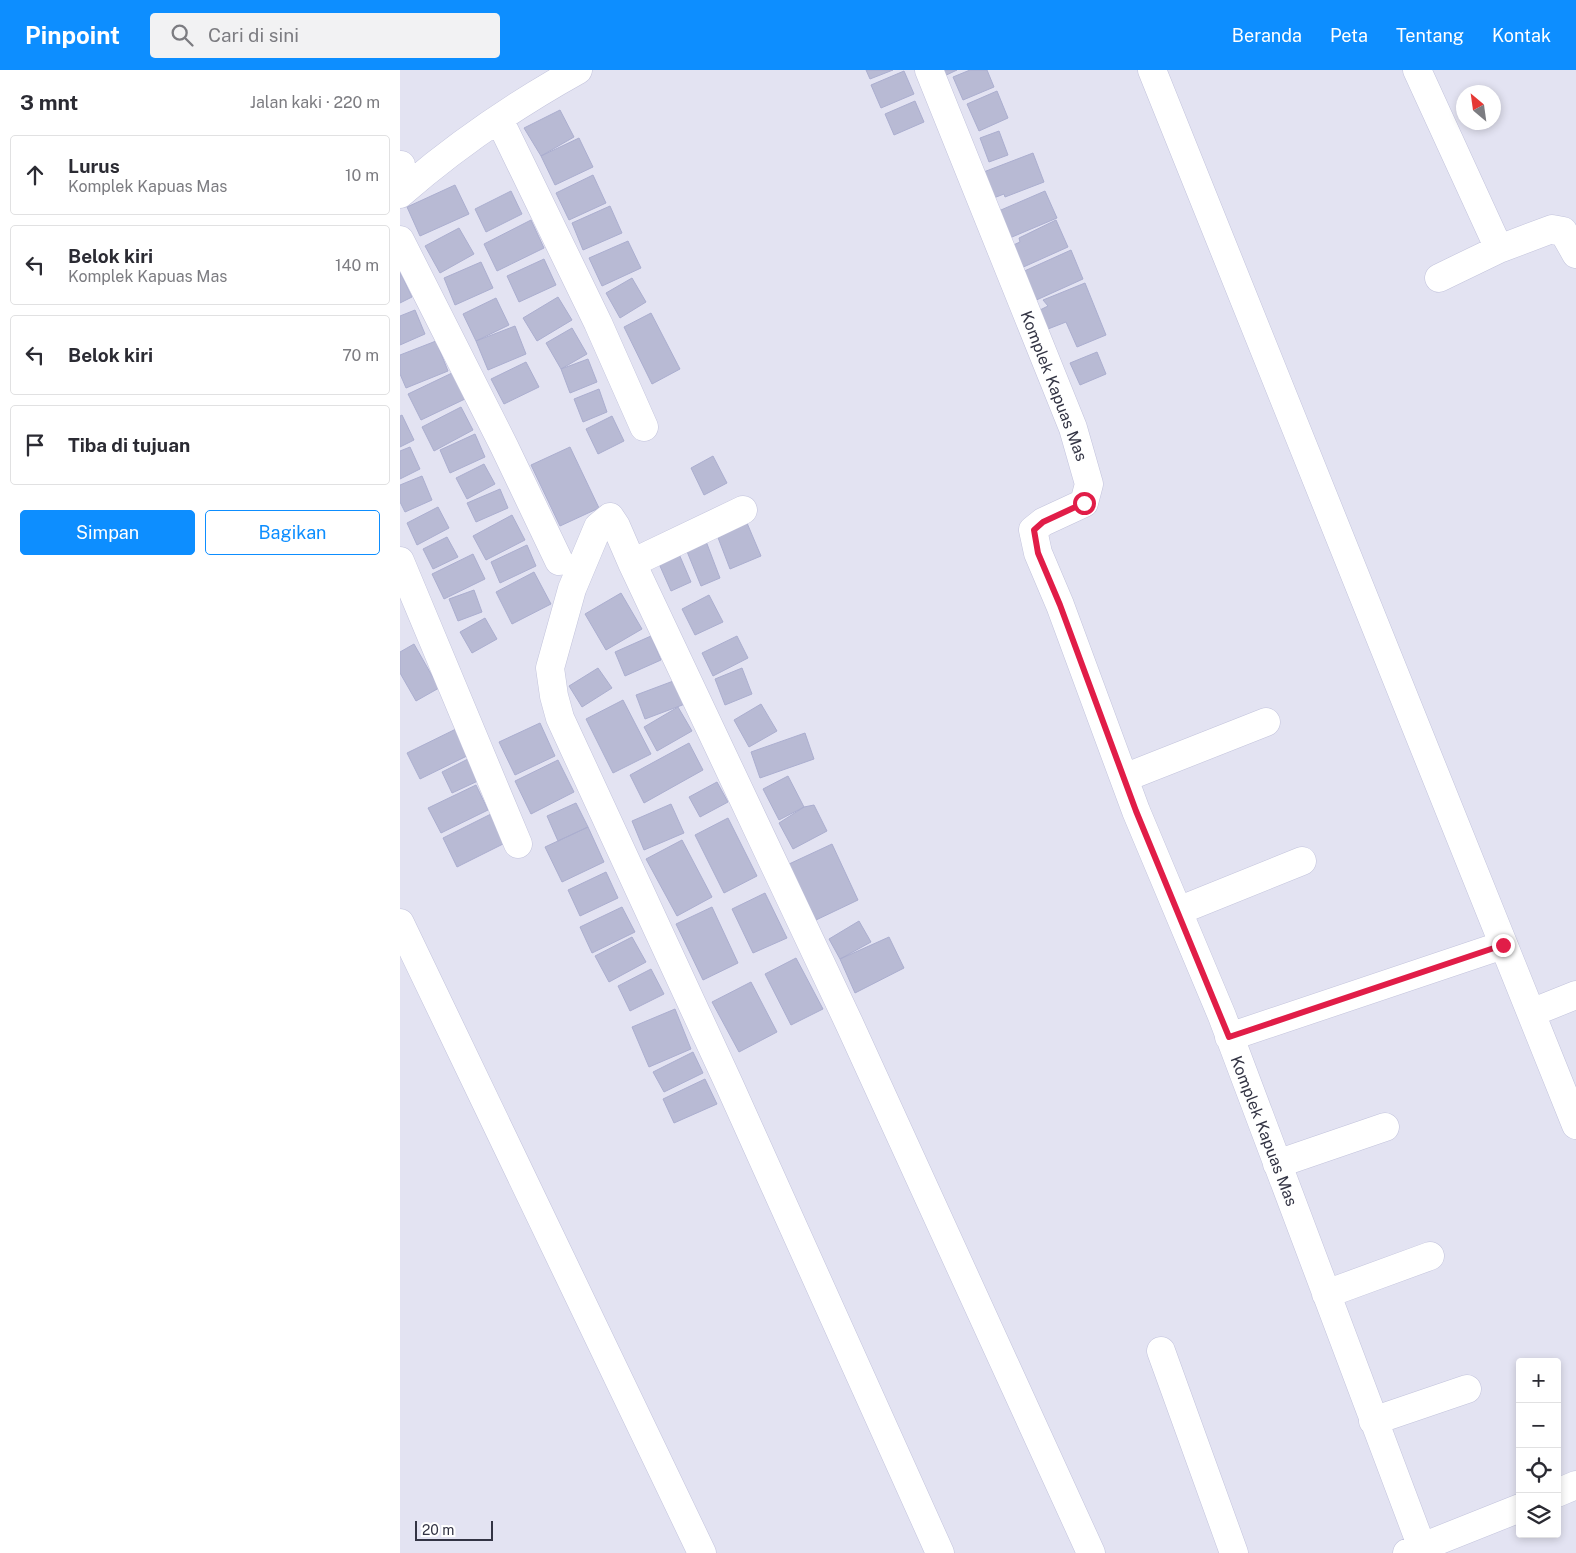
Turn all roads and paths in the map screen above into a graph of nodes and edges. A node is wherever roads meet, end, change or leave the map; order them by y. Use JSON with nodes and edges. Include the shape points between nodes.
{"nodes":[{"id":1,"x":578,"y":70,"type":"edge"},
{"id":2,"x":929,"y":70,"type":"edge"},
{"id":3,"x":1152,"y":70,"type":"edge"},
{"id":4,"x":1416,"y":70,"type":"edge"},
{"id":5,"x":499,"y":119,"type":"junction"},
{"id":6,"x":400,"y":194,"type":"edge"},
{"id":7,"x":400,"y":240,"type":"edge"},
{"id":8,"x":1499,"y":249,"type":"junction"},
{"id":9,"x":1576,"y":254,"type":"edge"},
{"id":10,"x":1439,"y":278,"type":"dead end"},
{"id":11,"x":644,"y":427,"type":"dead end"},
{"id":12,"x":743,"y":510,"type":"dead end"},
{"id":13,"x":400,"y":561,"type":"edge"},
{"id":14,"x":559,"y":561,"type":"dead end"},
{"id":15,"x":632,"y":563,"type":"junction"},
{"id":16,"x":1266,"y":722,"type":"dead end"},
{"id":17,"x":1124,"y":778,"type":"junction"},
{"id":18,"x":518,"y":844,"type":"dead end"},
{"id":19,"x":1302,"y":861,"type":"dead end"},
{"id":20,"x":1178,"y":911,"type":"junction"},
{"id":21,"x":400,"y":923,"type":"edge"},
{"id":22,"x":1503,"y":945,"type":"junction"},
{"id":23,"x":1576,"y":996,"type":"edge"},
{"id":24,"x":1531,"y":1013,"type":"junction"},
{"id":25,"x":1229,"y":1037,"type":"junction"},
{"id":26,"x":1576,"y":1125,"type":"edge"},
{"id":27,"x":1385,"y":1127,"type":"dead end"},
{"id":28,"x":1277,"y":1164,"type":"junction"},
{"id":29,"x":1430,"y":1256,"type":"dead end"},
{"id":30,"x":1326,"y":1294,"type":"junction"},
{"id":31,"x":1161,"y":1351,"type":"dead end"},
{"id":32,"x":1467,"y":1388,"type":"dead end"},
{"id":33,"x":1373,"y":1420,"type":"junction"},
{"id":34,"x":1576,"y":1485,"type":"edge"},
{"id":35,"x":1561,"y":1491,"type":"edge"},
{"id":36,"x":1516,"y":1510,"type":"edge"},
{"id":37,"x":1417,"y":1551,"type":"edge"},
{"id":38,"x":702,"y":1553,"type":"edge"},
{"id":39,"x":940,"y":1553,"type":"edge"},
{"id":40,"x":1091,"y":1553,"type":"edge"},
{"id":41,"x":1234,"y":1553,"type":"edge"}],
"edges":[{"from":1,"to":5,"type":"street"},
{"from":2,"to":17,"type":"street","name":"Komplek Kapuas Mas","via":[[1074,428],[1089,484],[1084,503],[1043,522],[1034,530],[1038,553]]},
{"from":3,"to":22,"type":"street"},
{"from":4,"to":8,"type":"street"},
{"from":5,"to":6,"type":"street"},
{"from":5,"to":11,"type":"street","via":[[598,323]]},
{"from":7,"to":14,"type":"street"},
{"from":8,"to":9,"type":"street","via":[[1552,229],[1563,231]]},
{"from":8,"to":10,"type":"street"},
{"from":12,"to":15,"type":"street"},
{"from":13,"to":18,"type":"street"},
{"from":15,"to":39,"type":"street","via":[[610,517],[598,527],[572,589],[550,668],[560,718]]},
{"from":15,"to":40,"type":"street","via":[[849,1023]]},
{"from":16,"to":17,"type":"street"},
{"from":17,"to":20,"type":"street","name":"Komplek Kapuas Mas"},
{"from":19,"to":20,"type":"street"},
{"from":20,"to":25,"type":"street","name":"Komplek Kapuas Mas"},
{"from":21,"to":38,"type":"street"},
{"from":22,"to":24,"type":"street"},
{"from":22,"to":25,"type":"street"},
{"from":23,"to":24,"type":"street"},
{"from":24,"to":26,"type":"street"},
{"from":25,"to":28,"type":"street","name":"Komplek Kapuas Mas"},
{"from":27,"to":28,"type":"street"},
{"from":28,"to":30,"type":"street","name":"Komplek Kapuas Mas"},
{"from":29,"to":30,"type":"street"},
{"from":30,"to":33,"type":"street","name":"Komplek Kapuas Mas"},
{"from":31,"to":41,"type":"street"},
{"from":32,"to":33,"type":"street"},
{"from":33,"to":37,"type":"street","name":"Komplek Kapuas Mas"},
{"from":34,"to":35,"type":"street"},
{"from":36,"to":37,"type":"street"}]}
